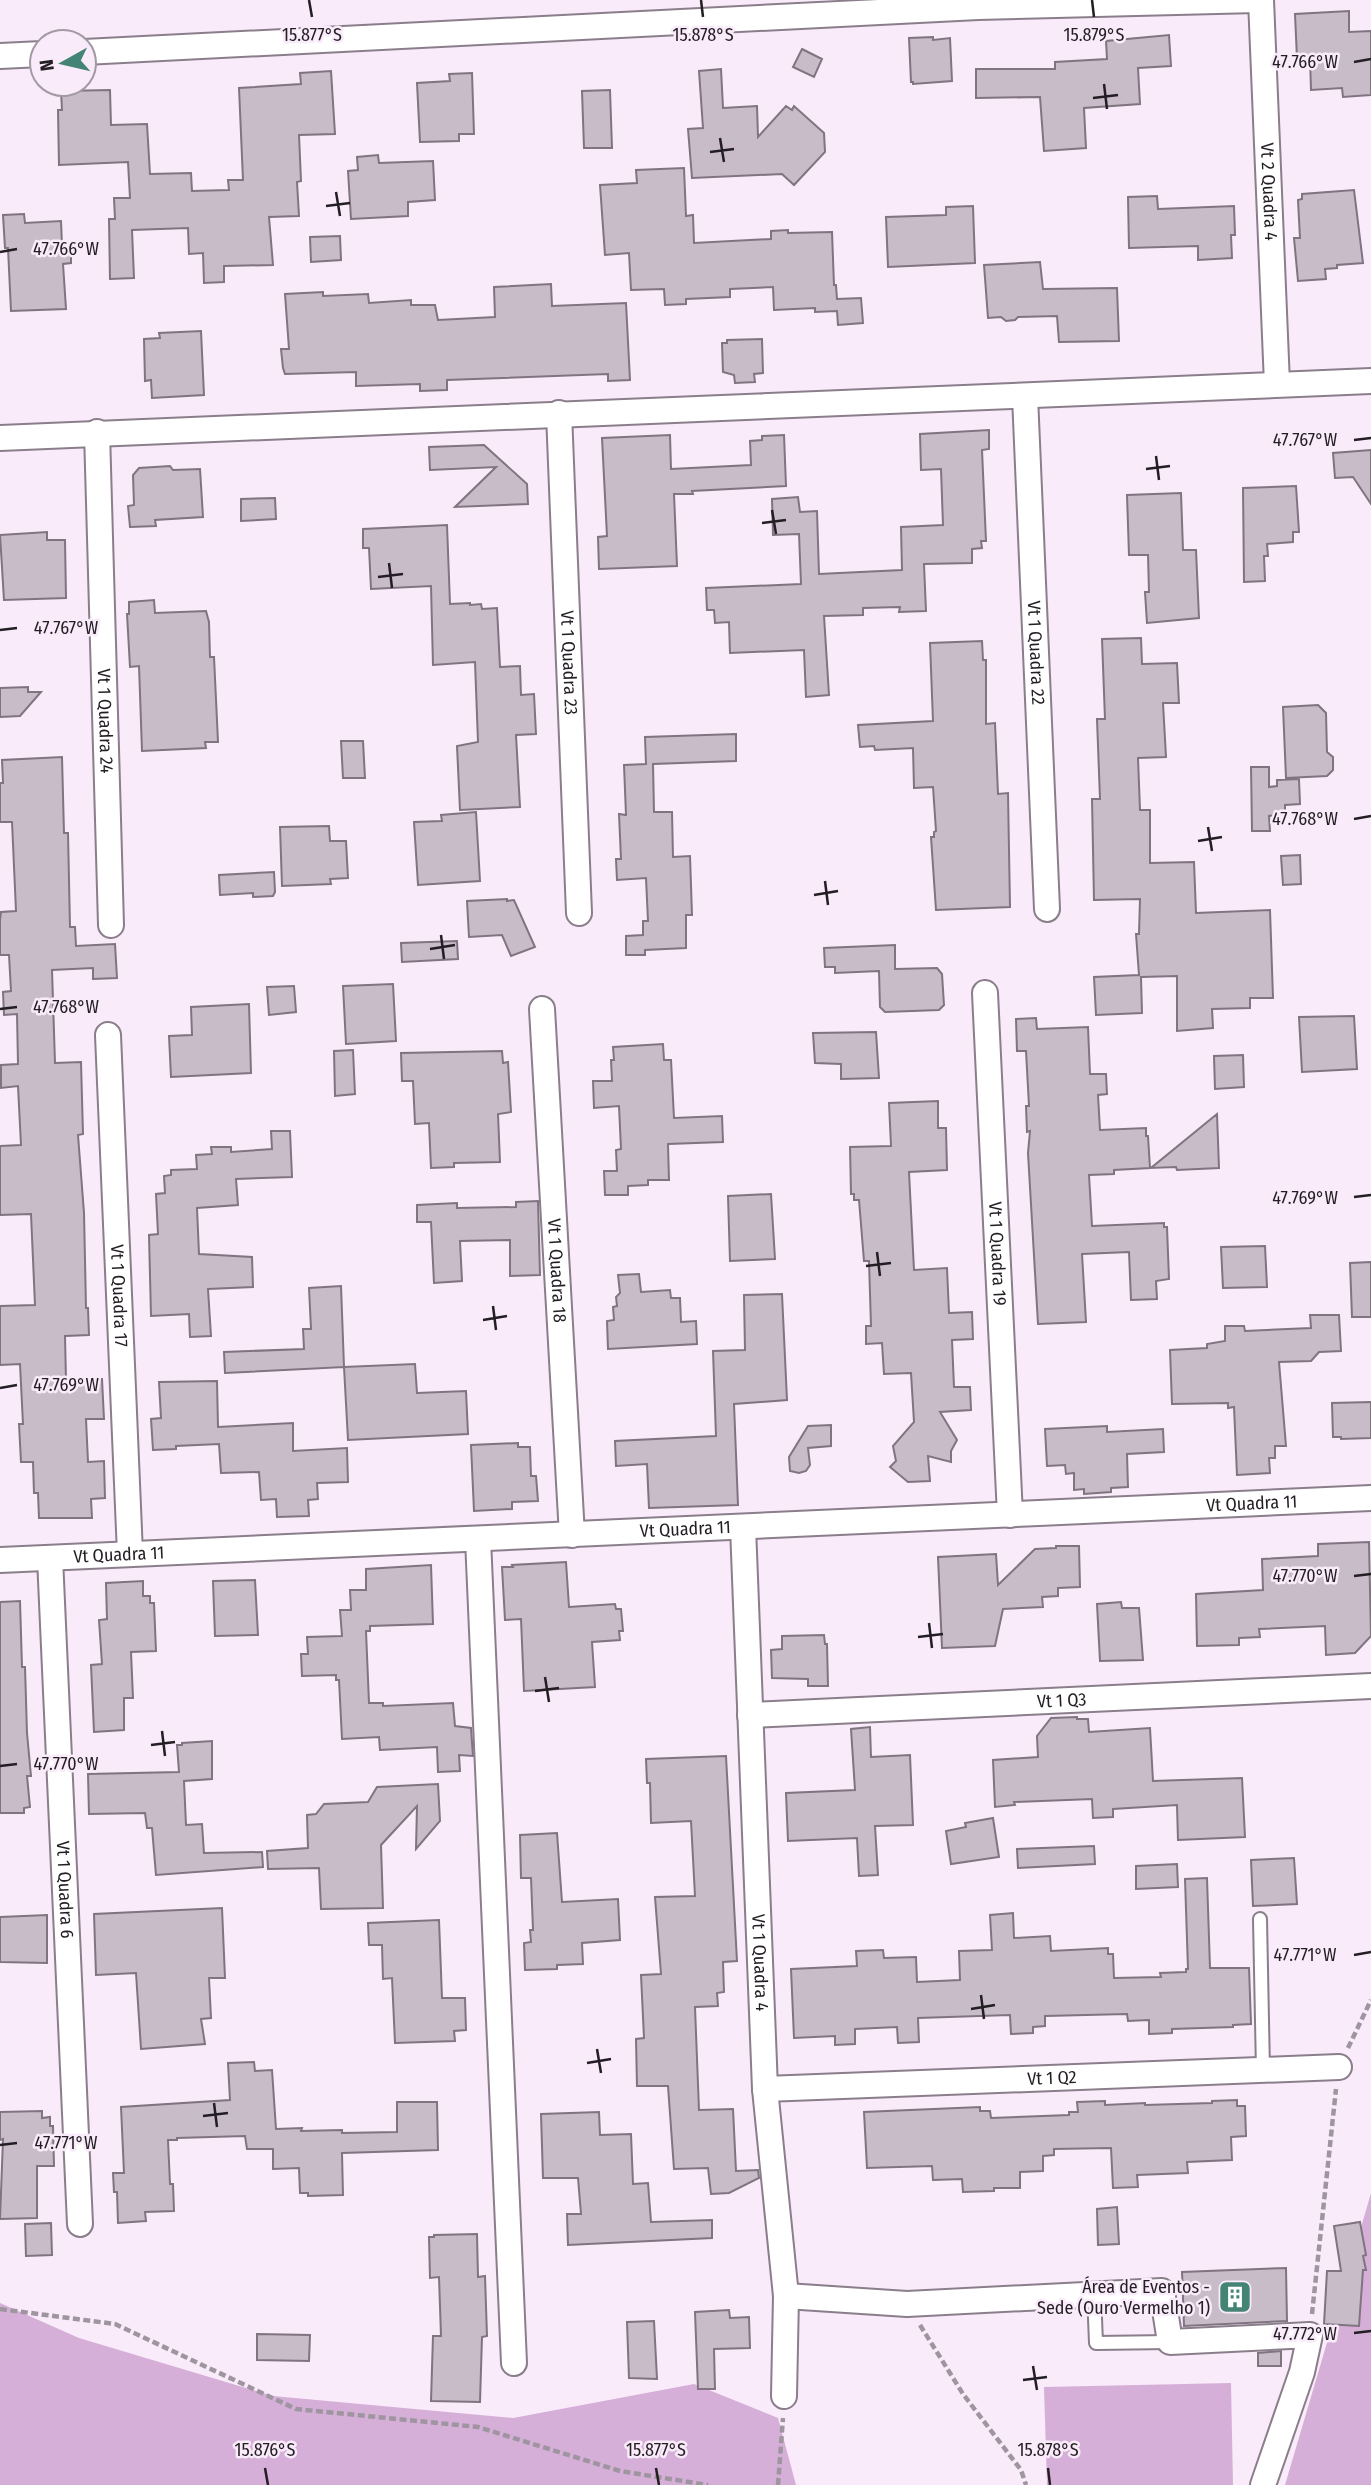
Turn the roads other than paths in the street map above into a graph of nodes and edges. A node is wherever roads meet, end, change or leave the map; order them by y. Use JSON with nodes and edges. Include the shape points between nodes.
{"nodes":[{"id":1,"x":1259,"y":0,"type":"edge"},
{"id":2,"x":98,"y":51,"type":"edge"},
{"id":3,"x":28,"y":54,"type":"edge"},
{"id":4,"x":0,"y":55,"type":"edge"},
{"id":5,"x":1371,"y":381,"type":"edge"},
{"id":6,"x":1277,"y":384,"type":"junction"},
{"id":7,"x":1025,"y":396,"type":"junction"},
{"id":8,"x":559,"y":413,"type":"junction"},
{"id":9,"x":97,"y":432,"type":"junction"},
{"id":10,"x":0,"y":438,"type":"edge"},
{"id":11,"x":1047,"y":909,"type":"dead end"},
{"id":12,"x":579,"y":913,"type":"dead end"},
{"id":13,"x":111,"y":925,"type":"dead end"},
{"id":14,"x":985,"y":993,"type":"dead end"},
{"id":15,"x":542,"y":1009,"type":"dead end"},
{"id":16,"x":108,"y":1035,"type":"dead end"},
{"id":17,"x":1371,"y":1498,"type":"edge"},
{"id":18,"x":1010,"y":1515,"type":"junction"},
{"id":19,"x":743,"y":1527,"type":"junction"},
{"id":20,"x":572,"y":1535,"type":"junction"},
{"id":21,"x":478,"y":1539,"type":"junction"},
{"id":22,"x":130,"y":1554,"type":"junction"},
{"id":23,"x":50,"y":1558,"type":"junction"},
{"id":24,"x":0,"y":1560,"type":"edge"},
{"id":25,"x":1371,"y":1686,"type":"edge"},
{"id":26,"x":750,"y":1716,"type":"junction"},
{"id":27,"x":1260,"y":1919,"type":"dead end"},
{"id":28,"x":1339,"y":2067,"type":"road end"},
{"id":29,"x":1263,"y":2071,"type":"junction"},
{"id":30,"x":765,"y":2089,"type":"junction"},
{"id":31,"x":80,"y":2224,"type":"dead end"},
{"id":32,"x":1094,"y":2294,"type":"junction"},
{"id":33,"x":786,"y":2296,"type":"junction"},
{"id":34,"x":1170,"y":2342,"type":"junction"},
{"id":35,"x":514,"y":2363,"type":"dead end"},
{"id":36,"x":784,"y":2396,"type":"road end"},
{"id":37,"x":1263,"y":2485,"type":"edge"}],
"edges":[{"from":1,"to":2,"type":"street","via":[[978,8]]},
{"from":1,"to":6,"type":"street","name":"Vt 2 Quadra 4"},
{"from":3,"to":4,"type":"street"},
{"from":5,"to":6,"type":"street"},
{"from":6,"to":7,"type":"street"},
{"from":7,"to":8,"type":"street"},
{"from":7,"to":11,"type":"street","name":"Vt 1 Quadra 22"},
{"from":8,"to":9,"type":"street"},
{"from":8,"to":12,"type":"street","name":"Vt 1 Quadra 23"},
{"from":9,"to":10,"type":"street"},
{"from":9,"to":13,"type":"street","name":"Vt 1 Quadra 24"},
{"from":14,"to":18,"type":"street","name":"Vt 1 Quadra 19"},
{"from":15,"to":20,"type":"street","name":"Vt 1 Quadra 18"},
{"from":16,"to":22,"type":"street","name":"Vt 1 Quadra 17"},
{"from":17,"to":18,"type":"street","name":"Vt Quadra 11"},
{"from":18,"to":19,"type":"street","name":"Vt Quadra 11"},
{"from":19,"to":20,"type":"street","name":"Vt Quadra 11"},
{"from":19,"to":26,"type":"street","name":"Vt 1 Quadra 4"},
{"from":20,"to":21,"type":"street","name":"Vt Quadra 11"},
{"from":21,"to":22,"type":"street","name":"Vt Quadra 11"},
{"from":21,"to":35,"type":"street"},
{"from":22,"to":23,"type":"street","name":"Vt Quadra 11"},
{"from":23,"to":24,"type":"street","name":"Vt Quadra 11"},
{"from":23,"to":31,"type":"street","name":"Vt 1 Quadra 6"},
{"from":25,"to":26,"type":"street","name":"Vt 1 Q3"},
{"from":26,"to":30,"type":"street","name":"Vt 1 Quadra 4"},
{"from":27,"to":29,"type":"lane"},
{"from":28,"to":29,"type":"street","name":"Vt 1 Q2"},
{"from":29,"to":30,"type":"street","name":"Vt 1 Q2"},
{"from":30,"to":33,"type":"street","name":"Vt 1 Quadra 4"},
{"from":32,"to":33,"type":"street","via":[[907,2304]]},
{"from":32,"to":34,"type":"street","via":[[1162,2291]]},
{"from":32,"to":34,"type":"lane","via":[[1096,2343]]},
{"from":33,"to":36,"type":"street","name":"Vt 1 Quadra 4"},
{"from":34,"to":37,"type":"street","via":[[1310,2335]]}]}
